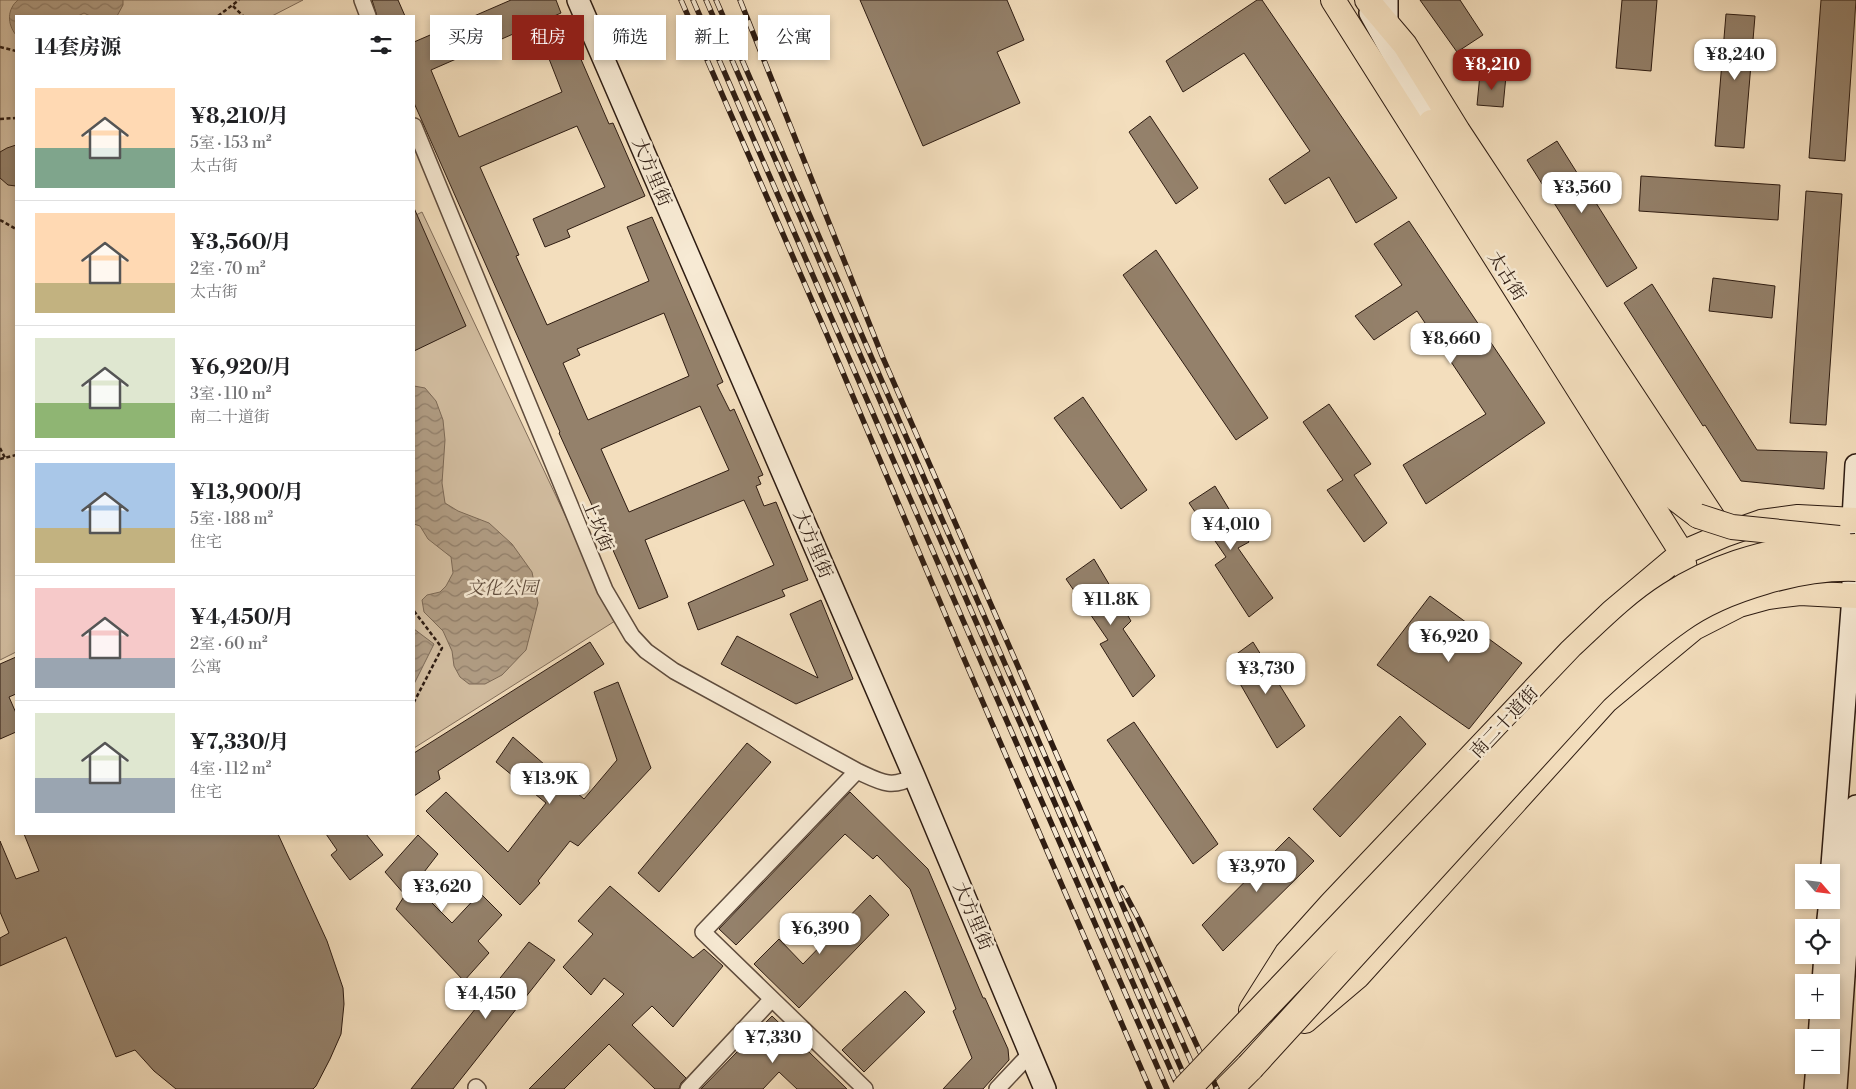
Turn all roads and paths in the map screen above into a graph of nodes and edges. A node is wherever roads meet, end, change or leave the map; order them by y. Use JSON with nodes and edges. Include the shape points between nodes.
{"nodes":[{"id":1,"x":239,"y":0,"type":"edge"},
{"id":2,"x":362,"y":0,"type":"edge"},
{"id":3,"x":578,"y":0,"type":"edge"},
{"id":4,"x":588,"y":0,"type":"edge"},
{"id":5,"x":1332,"y":0,"type":"edge"},
{"id":6,"x":1362,"y":0,"type":"edge"},
{"id":7,"x":1367,"y":0,"type":"edge"},
{"id":8,"x":1387,"y":0,"type":"edge"},
{"id":9,"x":233,"y":6,"type":"junction"},
{"id":10,"x":220,"y":15,"type":"edge"},
{"id":11,"x":242,"y":15,"type":"edge"},
{"id":12,"x":368,"y":15,"type":"edge"},
{"id":13,"x":1387,"y":24,"type":"junction"},
{"id":14,"x":0,"y":48,"type":"edge"},
{"id":15,"x":15,"y":51,"type":"edge"},
{"id":16,"x":15,"y":118,"type":"edge"},
{"id":17,"x":0,"y":119,"type":"edge"},
{"id":18,"x":1431,"y":122,"type":"joint"},
{"id":19,"x":415,"y":128,"type":"edge"},
{"id":20,"x":0,"y":220,"type":"edge"},
{"id":21,"x":15,"y":228,"type":"edge"},
{"id":22,"x":0,"y":448,"type":"edge"},
{"id":23,"x":15,"y":454,"type":"edge"},
{"id":24,"x":5,"y":458,"type":"junction"},
{"id":25,"x":0,"y":459,"type":"edge"},
{"id":26,"x":1856,"y":465,"type":"edge"},
{"id":27,"x":1855,"y":526,"type":"edge"},
{"id":28,"x":1724,"y":535,"type":"junction"},
{"id":29,"x":1856,"y":548,"type":"edge"},
{"id":30,"x":1682,"y":553,"type":"junction"},
{"id":31,"x":1856,"y":567,"type":"edge"},
{"id":32,"x":1854,"y":596,"type":"edge"},
{"id":33,"x":1739,"y":605,"type":"junction"},
{"id":34,"x":415,"y":612,"type":"edge"},
{"id":35,"x":1694,"y":628,"type":"junction"},
{"id":36,"x":415,"y":700,"type":"edge"},
{"id":37,"x":857,"y":771,"type":"junction"},
{"id":38,"x":914,"y":776,"type":"junction"},
{"id":39,"x":1856,"y":806,"type":"edge"},
{"id":40,"x":1832,"y":864,"type":"edge"},
{"id":41,"x":772,"y":999,"type":"junction"},
{"id":42,"x":1228,"y":1046,"type":"junction"},
{"id":43,"x":1030,"y":1054,"type":"junction"},
{"id":44,"x":1250,"y":1067,"type":"junction"},
{"id":45,"x":1816,"y":1074,"type":"edge"},
{"id":46,"x":688,"y":1089,"type":"edge"},
{"id":47,"x":865,"y":1089,"type":"edge"},
{"id":48,"x":997,"y":1089,"type":"edge"},
{"id":49,"x":1034,"y":1089,"type":"edge"},
{"id":50,"x":1046,"y":1089,"type":"edge"},
{"id":51,"x":1056,"y":1089,"type":"edge"},
{"id":52,"x":1186,"y":1089,"type":"edge"},
{"id":53,"x":1228,"y":1089,"type":"edge"},
{"id":54,"x":1815,"y":1089,"type":"edge"},
{"id":55,"x":1836,"y":1089,"type":"edge"}],
"edges":[{"from":1,"to":9,"type":"path"},
{"from":2,"to":12,"type":"street"},
{"from":3,"to":38,"type":"main road","name":"大方里街"},
{"from":4,"to":51,"type":"main road","name":"大方里街","via":[[977,894]]},
{"from":5,"to":30,"type":"main road","name":"太古街"},
{"from":6,"to":18,"type":"main road","name":"太古街"},
{"from":7,"to":13,"type":"main road"},
{"from":8,"to":13,"type":"main road"},
{"from":9,"to":10,"type":"path"},
{"from":9,"to":11,"type":"path"},
{"from":13,"to":28,"type":"main road","via":[[1405,45],[1458,132]]},
{"from":14,"to":15,"type":"path"},
{"from":16,"to":17,"type":"path"},
{"from":18,"to":27,"type":"main road","name":"太古街","bridge":true,"via":[[1677,500],[1698,516],[1732,527]]},
{"from":19,"to":37,"type":"street","name":"上坎街","via":[[605,590],[632,636],[646,651],[674,671]]},
{"from":20,"to":21,"type":"path"},
{"from":22,"to":24,"type":"path"},
{"from":23,"to":24,"type":"path"},
{"from":24,"to":25,"type":"path"},
{"from":26,"to":27,"type":"main road"},
{"from":27,"to":28,"type":"main road","name":"南二十道街","via":[[1798,517],[1761,522]]},
{"from":27,"to":32,"type":"main road"},
{"from":28,"to":30,"type":"main road","name":"南二十道街"},
{"from":28,"to":33,"type":"main road"},
{"from":29,"to":42,"type":"highway","bridge":true,"via":[[1810,549],[1770,555],[1732,566],[1671,596],[1632,626],[1590,665]]},
{"from":30,"to":35,"type":"main road"},
{"from":30,"to":42,"type":"main road","name":"南二十道街","via":[[1570,652],[1331,904],[1287,953]]},
{"from":31,"to":44,"type":"highway","bridge":true,"via":[[1778,575],[1710,600],[1639,649],[1594,690]]},
{"from":32,"to":33,"type":"main road","via":[[1800,593]]},
{"from":32,"to":40,"type":"main road"},
{"from":33,"to":35,"type":"main road"},
{"from":34,"to":36,"type":"path","via":[[442,648]]},
{"from":35,"to":44,"type":"main road","via":[[1606,701],[1358,976]]},
{"from":37,"to":38,"type":"street","name":"上坎街","via":[[882,782],[902,783]]},
{"from":37,"to":41,"type":"street","via":[[704,932]]},
{"from":38,"to":43,"type":"main road","name":"大方里街"},
{"from":39,"to":55,"type":"main road"},
{"from":41,"to":46,"type":"street"},
{"from":41,"to":47,"type":"street"},
{"from":42,"to":52,"type":"highway","bridge":true},
{"from":43,"to":48,"type":"street"},
{"from":43,"to":49,"type":"main road"},
{"from":43,"to":50,"type":"main road","name":"大方里街"},
{"from":44,"to":53,"type":"highway"},
{"from":45,"to":54,"type":"main road"}]}
